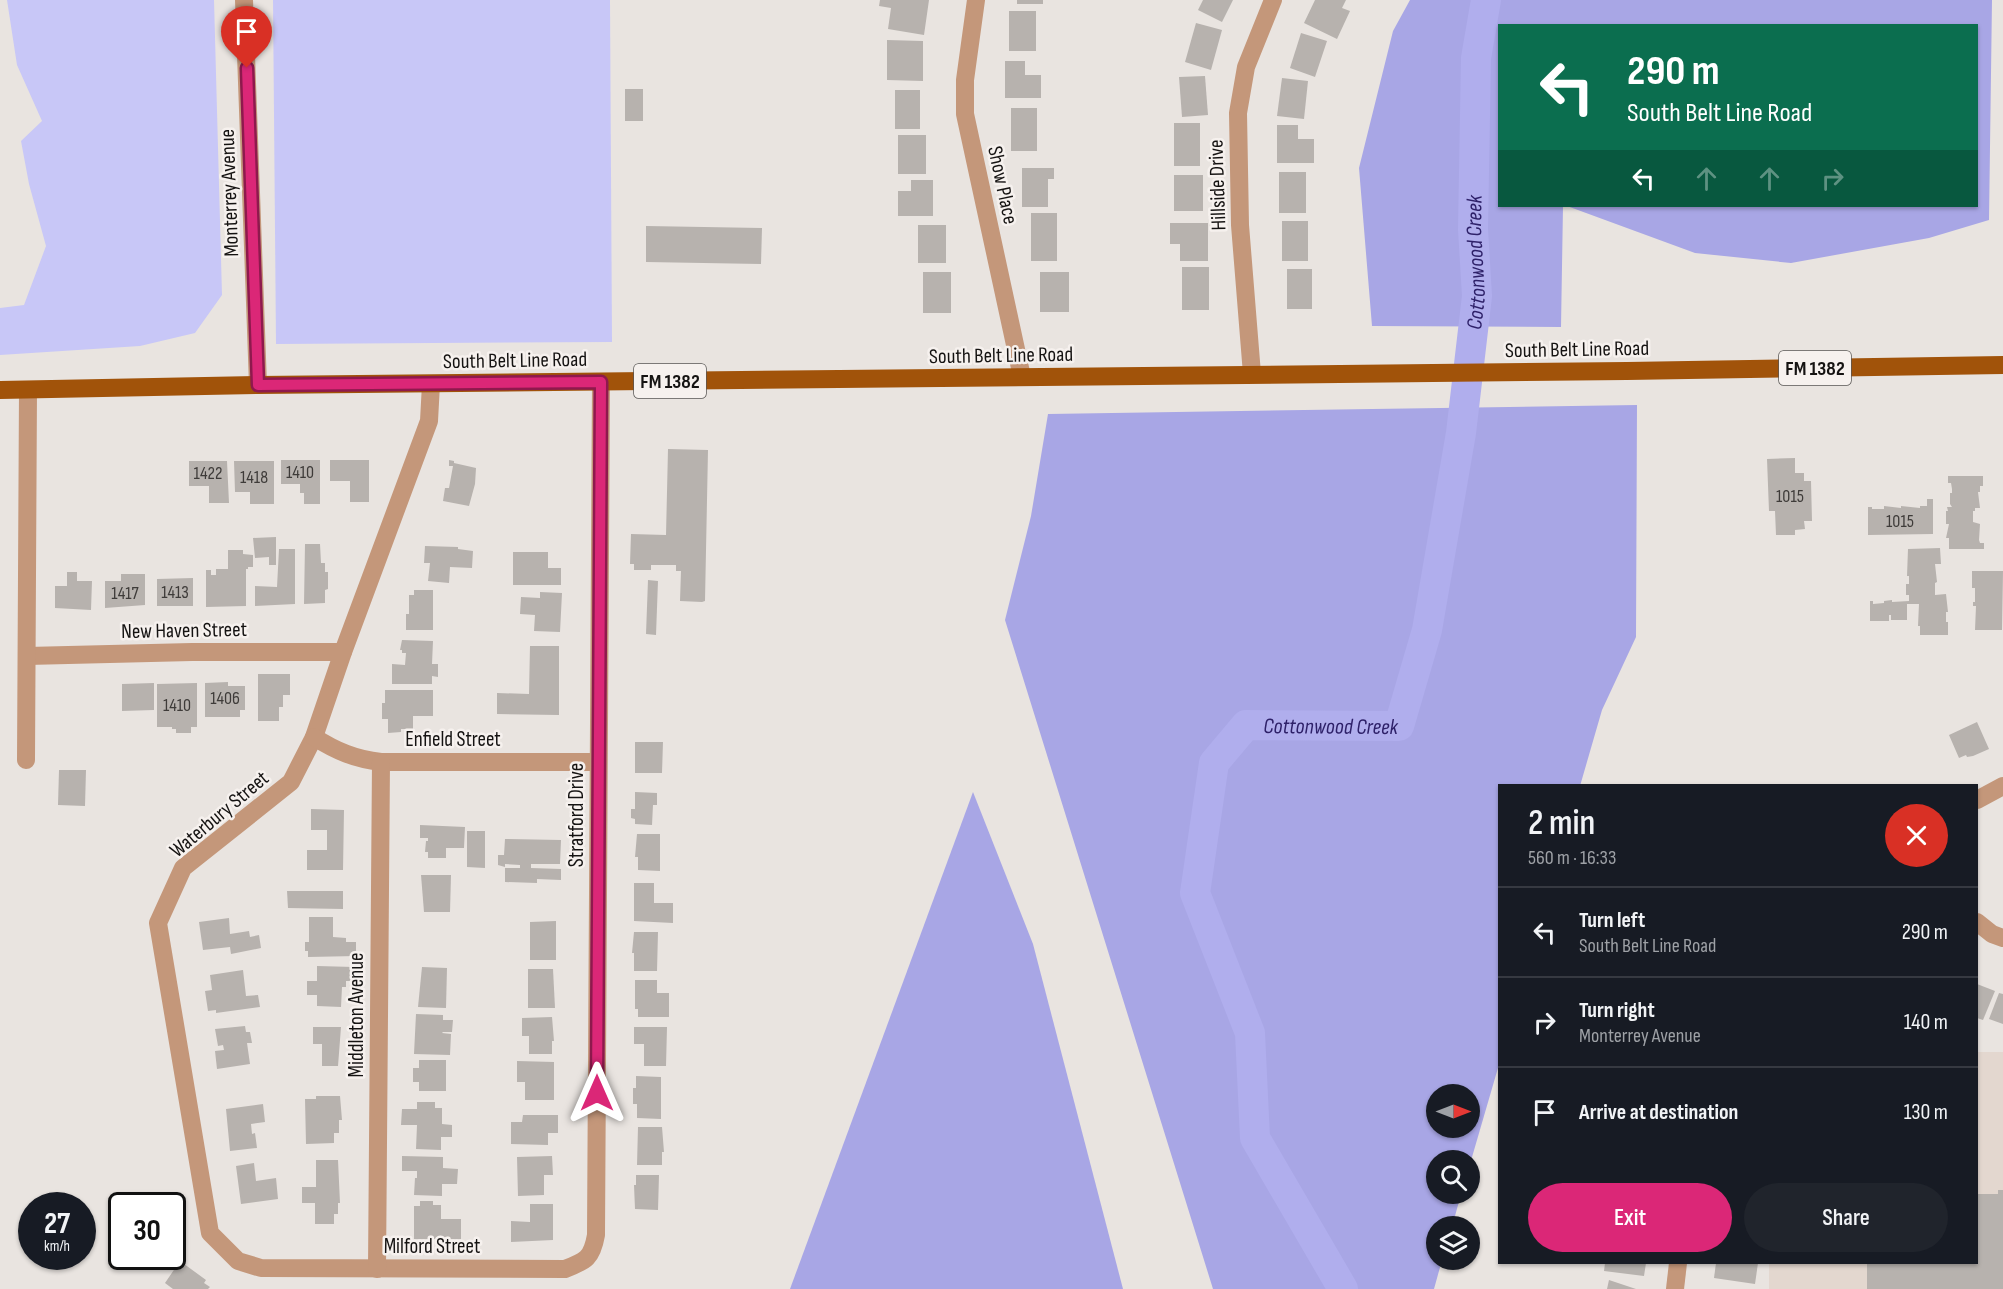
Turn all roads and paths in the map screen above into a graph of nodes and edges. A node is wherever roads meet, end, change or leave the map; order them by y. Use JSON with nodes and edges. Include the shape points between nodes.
{"nodes":[{"id":1,"x":244,"y":0,"type":"edge"},
{"id":2,"x":976,"y":0,"type":"edge"},
{"id":3,"x":1273,"y":0,"type":"edge"},
{"id":4,"x":2003,"y":364,"type":"edge"},
{"id":5,"x":1251,"y":374,"type":"junction"},
{"id":6,"x":1022,"y":377,"type":"junction"},
{"id":7,"x":601,"y":382,"type":"junction"},
{"id":8,"x":431,"y":384,"type":"junction"},
{"id":9,"x":258,"y":385,"type":"junction"},
{"id":10,"x":0,"y":390,"type":"edge"},
{"id":11,"x":28,"y":390,"type":"junction"},
{"id":12,"x":343,"y":652,"type":"junction"},
{"id":13,"x":27,"y":656,"type":"junction"},
{"id":14,"x":314,"y":737,"type":"junction"},
{"id":15,"x":26,"y":759,"type":"dead end"},
{"id":16,"x":381,"y":762,"type":"junction"},
{"id":17,"x":598,"y":762,"type":"junction"},
{"id":18,"x":2003,"y":786,"type":"edge"},
{"id":19,"x":1978,"y":799,"type":"edge"},
{"id":20,"x":1978,"y":923,"type":"edge"},
{"id":21,"x":2003,"y":938,"type":"edge"},
{"id":22,"x":594,"y":1247,"type":"joint"},
{"id":23,"x":1678,"y":1264,"type":"edge"},
{"id":24,"x":261,"y":1268,"type":"joint"},
{"id":25,"x":377,"y":1269,"type":"junction"},
{"id":26,"x":1675,"y":1289,"type":"edge"}],
"edges":[{"from":1,"to":9,"type":"street","name":"Monterrey Avenue"},
{"from":2,"to":6,"type":"street","name":"Show Place","via":[[965,80],[965,114]]},
{"from":3,"to":5,"type":"street","name":"Hillside Drive","via":[[1246,67],[1238,113],[1240,225]]},
{"from":4,"to":5,"type":"main road","name":"South Belt Line Road","number":"FM 1382"},
{"from":5,"to":6,"type":"main road","name":"South Belt Line Road","number":"FM 1382"},
{"from":6,"to":7,"type":"main road","name":"South Belt Line Road","number":"FM 1382"},
{"from":7,"to":8,"type":"main road","name":"South Belt Line Road","number":"FM 1382"},
{"from":7,"to":17,"type":"street","name":"Stratford Drive"},
{"from":8,"to":9,"type":"main road","name":"South Belt Line Road","number":"FM 1382"},
{"from":8,"to":12,"type":"street","name":"Waterbury Street","via":[[429,421]]},
{"from":9,"to":11,"type":"main road","name":"South Belt Line Road","number":"FM 1382"},
{"from":10,"to":11,"type":"main road","name":"South Belt Line Road","number":"FM 1382"},
{"from":11,"to":13,"type":"street"},
{"from":12,"to":13,"type":"street","name":"New Haven Street"},
{"from":12,"to":14,"type":"street","name":"Waterbury Street"},
{"from":13,"to":15,"type":"street"},
{"from":14,"to":16,"type":"street","name":"Enfield Street","via":[[360,760]]},
{"from":14,"to":24,"type":"street","name":"Waterbury Street","via":[[291,782],[183,868],[159,923],[210,1233],[238,1262]]},
{"from":16,"to":17,"type":"street","name":"Enfield Street"},
{"from":16,"to":25,"type":"street","name":"Middleton Avenue"},
{"from":17,"to":22,"type":"street","name":"Stratford Drive"},
{"from":18,"to":19,"type":"street"},
{"from":20,"to":21,"type":"street"},
{"from":22,"to":25,"type":"street","name":"Milford Street","via":[[586,1261],[565,1269]]},
{"from":23,"to":26,"type":"street"},
{"from":24,"to":25,"type":"street","name":"Milford Street"}]}
